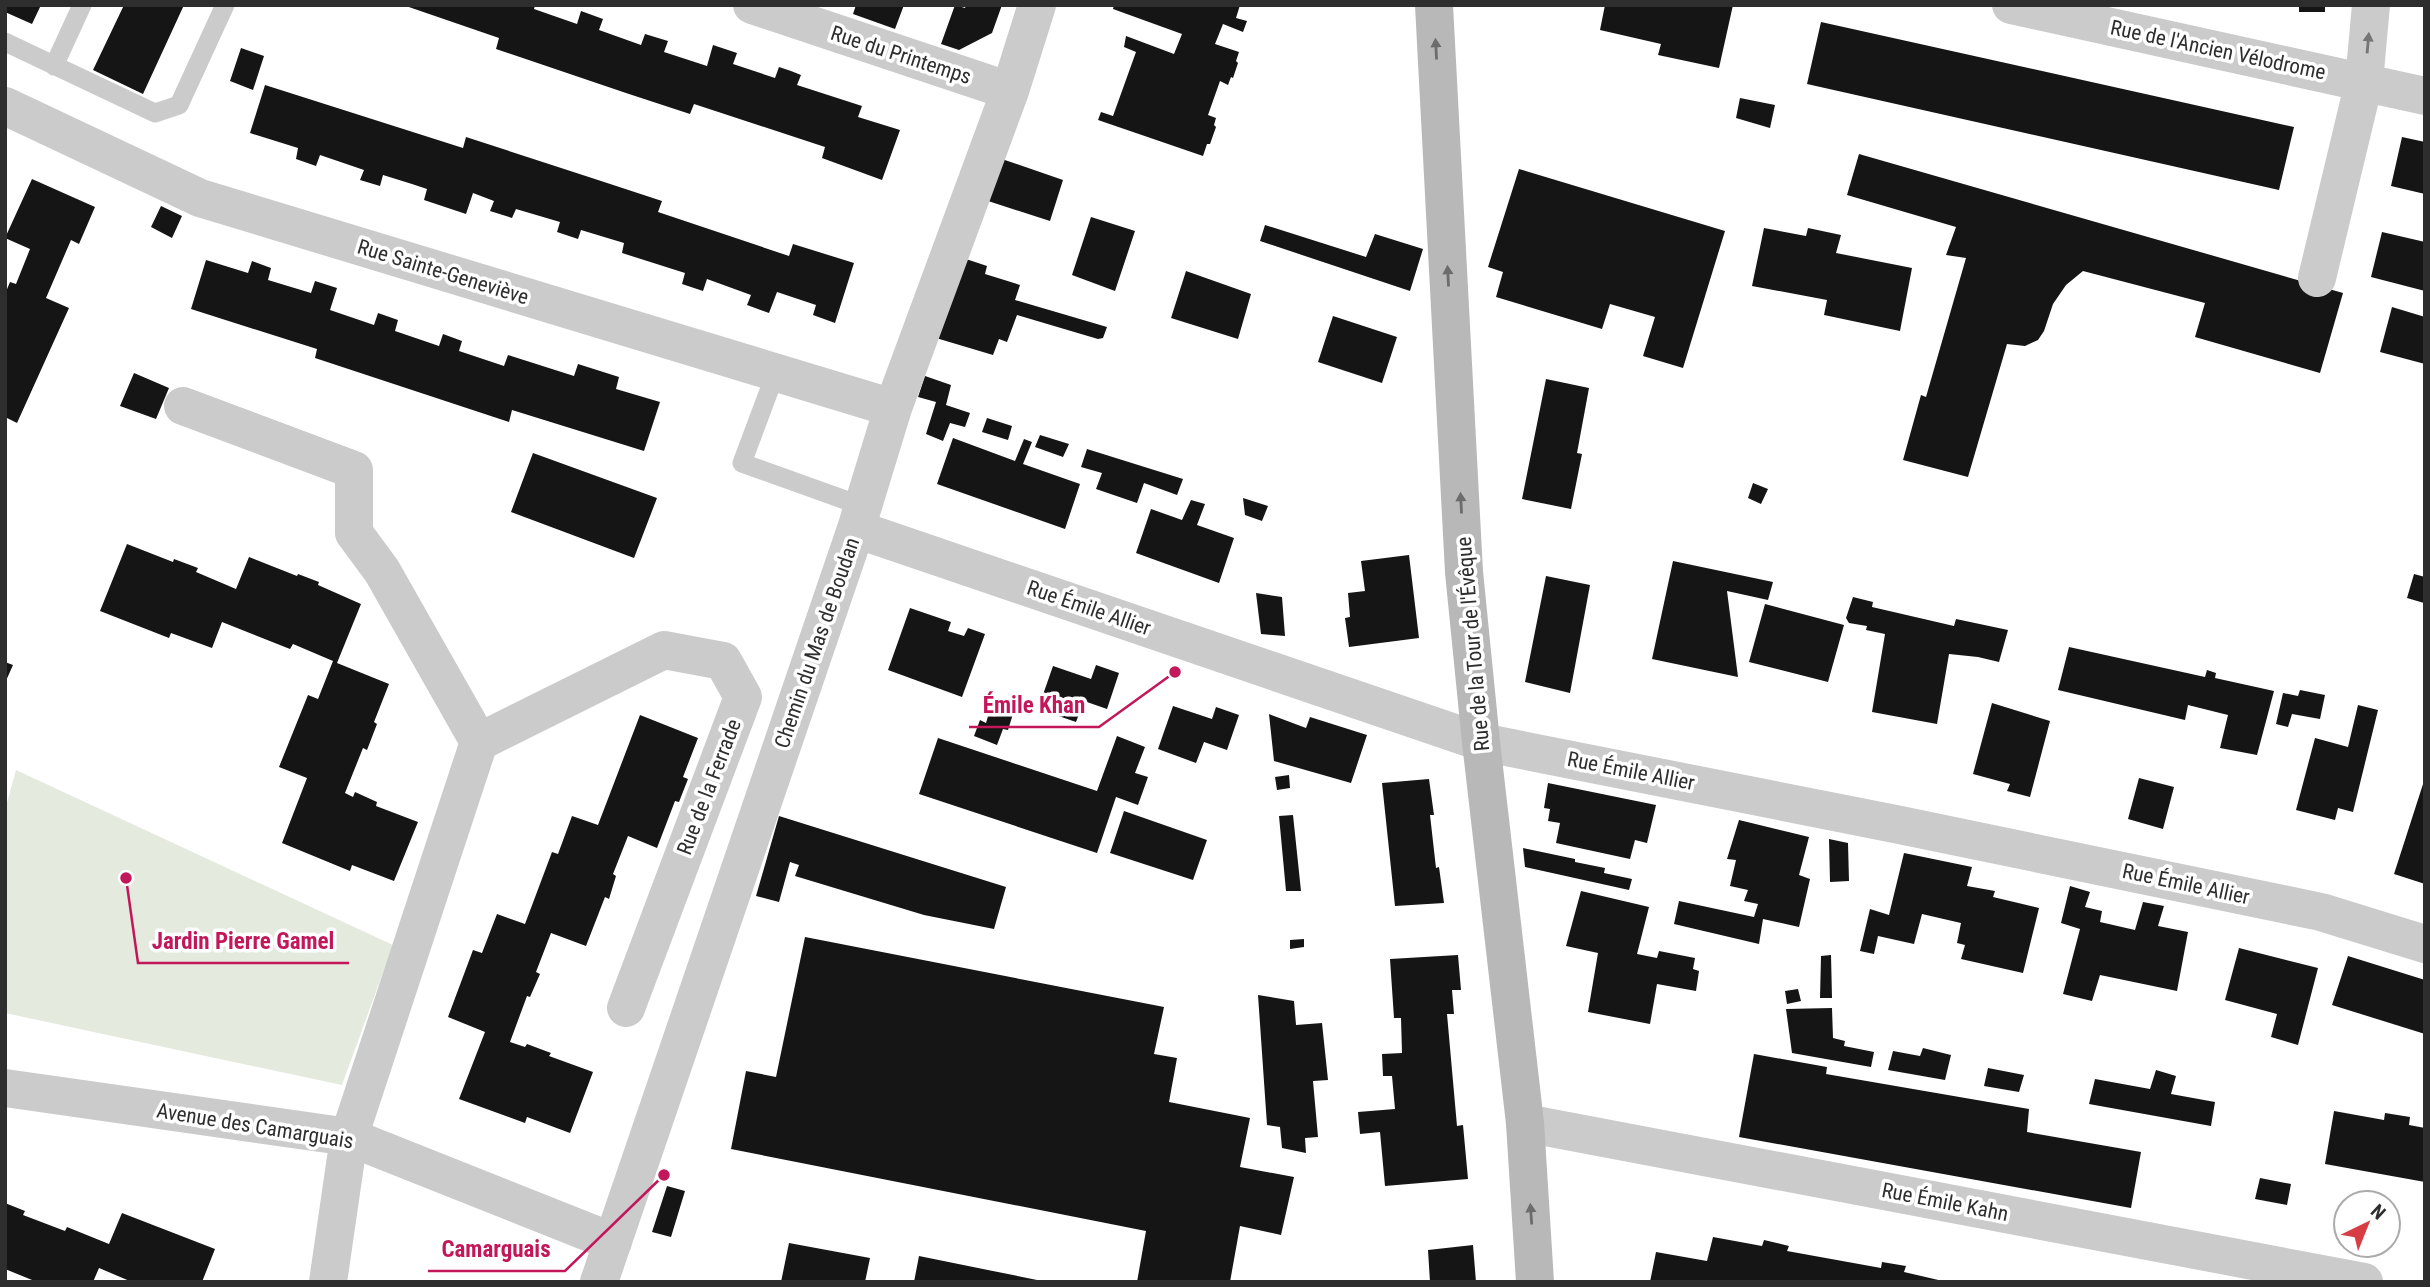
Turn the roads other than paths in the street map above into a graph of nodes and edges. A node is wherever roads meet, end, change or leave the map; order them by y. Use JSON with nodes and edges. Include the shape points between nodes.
{"nodes":[{"id":1,"x":82,"y":5,"type":"edge"},
{"id":2,"x":225,"y":5,"type":"edge"},
{"id":3,"x":752,"y":5,"type":"edge"},
{"id":4,"x":1037,"y":5,"type":"edge"},
{"id":5,"x":1434,"y":5,"type":"edge"},
{"id":6,"x":2011,"y":5,"type":"edge"},
{"id":7,"x":2371,"y":5,"type":"edge"},
{"id":8,"x":5,"y":42,"type":"edge"},
{"id":9,"x":54,"y":66,"type":"junction"},
{"id":10,"x":2364,"y":82,"type":"junction"},
{"id":11,"x":1010,"y":91,"type":"junction"},
{"id":12,"x":2425,"y":96,"type":"edge"},
{"id":13,"x":5,"y":106,"type":"edge"},
{"id":14,"x":2318,"y":278,"type":"dead end"},
{"id":15,"x":776,"y":372,"type":"junction"},
{"id":16,"x":183,"y":406,"type":"dead end"},
{"id":17,"x":893,"y":408,"type":"junction"},
{"id":18,"x":859,"y":518,"type":"junction"},
{"id":19,"x":479,"y":742,"type":"junction"},
{"id":20,"x":1481,"y":742,"type":"junction"},
{"id":21,"x":2425,"y":944,"type":"edge"},
{"id":22,"x":626,"y":1008,"type":"dead end"},
{"id":23,"x":5,"y":1088,"type":"edge"},
{"id":24,"x":1525,"y":1123,"type":"junction"},
{"id":25,"x":349,"y":1138,"type":"junction"},
{"id":26,"x":613,"y":1242,"type":"junction"},
{"id":27,"x":328,"y":1282,"type":"edge"},
{"id":28,"x":599,"y":1282,"type":"edge"},
{"id":29,"x":1535,"y":1282,"type":"edge"},
{"id":30,"x":2364,"y":1282,"type":"edge"}],
"edges":[{"from":1,"to":9,"type":"lane"},
{"from":2,"to":9,"type":"lane","via":[[179,105],[155,113]]},
{"from":3,"to":11,"type":"street","name":"Rue du Printemps"},
{"from":4,"to":11,"type":"street","name":"Chemin du Mas de Boudan"},
{"from":20,"to":5,"type":"street","name":"Rue de la Tour de l'Évêque","one_way":true,"via":[[1464,572]]},
{"from":6,"to":10,"type":"street","name":"Rue de l'Ancien Vélodrome"},
{"from":10,"to":7,"type":"street","one_way":true},
{"from":8,"to":9,"type":"lane"},
{"from":10,"to":12,"type":"street","name":"Rue de l'Ancien Vélodrome"},
{"from":10,"to":14,"type":"street"},
{"from":11,"to":17,"type":"street","name":"Chemin du Mas de Boudan"},
{"from":13,"to":15,"type":"street","name":"Rue Sainte-Geneviève","via":[[200,198]]},
{"from":15,"to":17,"type":"street","name":"Rue Sainte-Geneviève"},
{"from":15,"to":18,"type":"lane","via":[[742,463]]},
{"from":16,"to":19,"type":"street","via":[[354,470],[354,533],[382,571]]},
{"from":17,"to":18,"type":"street","name":"Chemin du Mas de Boudan"},
{"from":18,"to":20,"type":"street","name":"Rue Émile Allier"},
{"from":18,"to":26,"type":"street","name":"Chemin du Mas de Boudan"},
{"from":19,"to":22,"type":"street","name":"Rue de la Ferrade","via":[[664,650],[723,661],[743,697]]},
{"from":19,"to":25,"type":"street"},
{"from":20,"to":21,"type":"street","name":"Rue Émile Allier","via":[[2321,912]]},
{"from":20,"to":24,"type":"street","name":"Rue de la Tour de l'Évêque"},
{"from":23,"to":25,"type":"street","name":"Avenue des Camarguais"},
{"from":29,"to":24,"type":"street","name":"Rue de la Tour de l'Évêque","one_way":true},
{"from":24,"to":30,"type":"street","name":"Rue Émile Kahn"},
{"from":25,"to":26,"type":"street","name":"Avenue des Camarguais"},
{"from":25,"to":27,"type":"street"},
{"from":26,"to":28,"type":"street","name":"Chemin du Mas de Boudan"}]}
